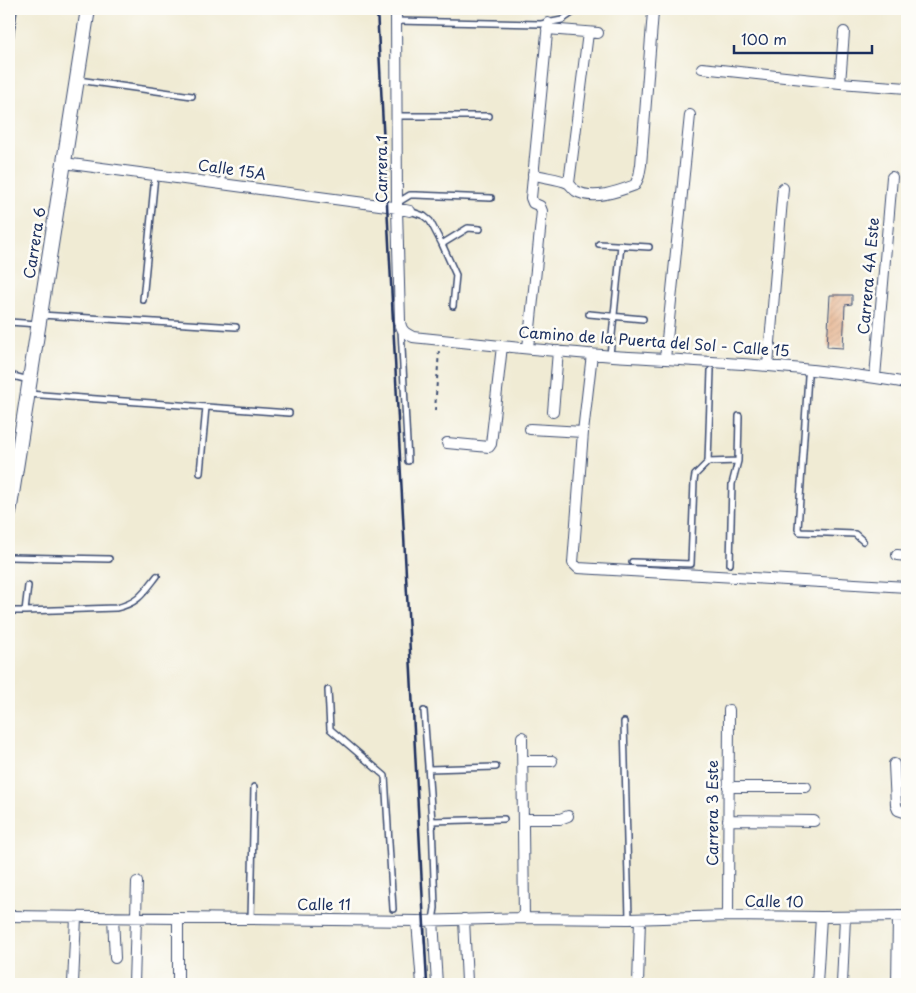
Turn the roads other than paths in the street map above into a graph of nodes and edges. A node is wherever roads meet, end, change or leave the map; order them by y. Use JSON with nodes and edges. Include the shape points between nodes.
{"nodes":[{"id":1,"x":14,"y":9,"type":"edge"},
{"id":2,"x":88,"y":9,"type":"edge"},
{"id":3,"x":396,"y":9,"type":"edge"},
{"id":4,"x":578,"y":9,"type":"edge"},
{"id":5,"x":653,"y":12,"type":"dead end"},
{"id":6,"x":396,"y":21,"type":"junction"},
{"id":7,"x":547,"y":26,"type":"junction"},
{"id":8,"x":844,"y":32,"type":"dead end"},
{"id":9,"x":9,"y":45,"type":"edge"},
{"id":10,"x":702,"y":68,"type":"dead end"},
{"id":11,"x":77,"y":80,"type":"junction"},
{"id":12,"x":840,"y":84,"type":"junction"},
{"id":13,"x":907,"y":88,"type":"edge"},
{"id":14,"x":192,"y":96,"type":"dead end"},
{"id":15,"x":690,"y":115,"type":"dead end"},
{"id":16,"x":397,"y":116,"type":"junction"},
{"id":17,"x":489,"y":116,"type":"dead end"},
{"id":18,"x":64,"y":163,"type":"junction"},
{"id":19,"x":223,"y":171,"type":"dead end"},
{"id":20,"x":533,"y":174,"type":"junction"},
{"id":21,"x":155,"y":175,"type":"junction"},
{"id":22,"x":892,"y":177,"type":"dead end"},
{"id":23,"x":569,"y":183,"type":"junction"},
{"id":24,"x":223,"y":184,"type":"junction"},
{"id":25,"x":783,"y":188,"type":"dead end"},
{"id":26,"x":491,"y":198,"type":"dead end"},
{"id":27,"x":397,"y":206,"type":"junction"},
{"id":28,"x":410,"y":211,"type":"joint"},
{"id":29,"x":480,"y":228,"type":"dead end"},
{"id":30,"x":442,"y":244,"type":"junction"},
{"id":31,"x":599,"y":244,"type":"dead end"},
{"id":32,"x":621,"y":245,"type":"junction"},
{"id":33,"x":649,"y":247,"type":"dead end"},
{"id":34,"x":143,"y":300,"type":"dead end"},
{"id":35,"x":454,"y":306,"type":"dead end"},
{"id":36,"x":589,"y":314,"type":"dead end"},
{"id":37,"x":614,"y":317,"type":"junction"},
{"id":38,"x":39,"y":319,"type":"junction"},
{"id":39,"x":643,"y":319,"type":"dead end"},
{"id":40,"x":9,"y":322,"type":"edge"},
{"id":41,"x":236,"y":327,"type":"dead end"},
{"id":42,"x":401,"y":328,"type":"junction"},
{"id":43,"x":502,"y":346,"type":"junction"},
{"id":44,"x":528,"y":348,"type":"junction"},
{"id":45,"x":558,"y":352,"type":"junction"},
{"id":46,"x":592,"y":354,"type":"junction"},
{"id":47,"x":610,"y":355,"type":"junction"},
{"id":48,"x":665,"y":359,"type":"junction"},
{"id":49,"x":711,"y":366,"type":"junction"},
{"id":50,"x":768,"y":366,"type":"junction"},
{"id":51,"x":808,"y":372,"type":"junction"},
{"id":52,"x":9,"y":375,"type":"edge"},
{"id":53,"x":875,"y":377,"type":"junction"},
{"id":54,"x":30,"y":380,"type":"junction"},
{"id":55,"x":907,"y":384,"type":"edge"},
{"id":56,"x":28,"y":394,"type":"junction"},
{"id":57,"x":206,"y":407,"type":"junction"},
{"id":58,"x":552,"y":412,"type":"dead end"},
{"id":59,"x":289,"y":413,"type":"dead end"},
{"id":60,"x":739,"y":416,"type":"dead end"},
{"id":61,"x":530,"y":429,"type":"dead end"},
{"id":62,"x":583,"y":432,"type":"junction"},
{"id":63,"x":447,"y":443,"type":"dead end"},
{"id":64,"x":408,"y":461,"type":"dead end"},
{"id":65,"x":738,"y":461,"type":"junction"},
{"id":66,"x":708,"y":462,"type":"junction"},
{"id":67,"x":200,"y":474,"type":"dead end"},
{"id":68,"x":9,"y":513,"type":"edge"},
{"id":69,"x":863,"y":541,"type":"dead end"},
{"id":70,"x":9,"y":557,"type":"edge"},
{"id":71,"x":109,"y":559,"type":"dead end"},
{"id":72,"x":632,"y":562,"type":"dead end"},
{"id":73,"x":730,"y":564,"type":"dead end"},
{"id":74,"x":157,"y":576,"type":"dead end"},
{"id":75,"x":28,"y":586,"type":"dead end"},
{"id":76,"x":907,"y":587,"type":"edge"},
{"id":77,"x":9,"y":611,"type":"edge"},
{"id":78,"x":25,"y":611,"type":"junction"},
{"id":79,"x":328,"y":690,"type":"dead end"},
{"id":80,"x":729,"y":710,"type":"dead end"},
{"id":81,"x":424,"y":711,"type":"dead end"},
{"id":82,"x":624,"y":722,"type":"dead end"},
{"id":83,"x":522,"y":737,"type":"dead end"},
{"id":84,"x":523,"y":761,"type":"junction"},
{"id":85,"x":552,"y":761,"type":"dead end"},
{"id":86,"x":894,"y":764,"type":"dead end"},
{"id":87,"x":429,"y":768,"type":"junction"},
{"id":88,"x":496,"y":768,"type":"dead end"},
{"id":89,"x":254,"y":787,"type":"dead end"},
{"id":90,"x":728,"y":787,"type":"junction"},
{"id":91,"x":806,"y":787,"type":"dead end"},
{"id":92,"x":907,"y":813,"type":"edge"},
{"id":93,"x":568,"y":816,"type":"dead end"},
{"id":94,"x":504,"y":819,"type":"dead end"},
{"id":95,"x":523,"y":819,"type":"junction"},
{"id":96,"x":728,"y":820,"type":"junction"},
{"id":97,"x":432,"y":821,"type":"junction"},
{"id":98,"x":814,"y":821,"type":"dead end"},
{"id":99,"x":137,"y":882,"type":"dead end"},
{"id":100,"x":393,"y":909,"type":"joint"},
{"id":101,"x":9,"y":916,"type":"edge"},
{"id":102,"x":728,"y":916,"type":"junction"},
{"id":103,"x":903,"y":916,"type":"edge"},
{"id":104,"x":76,"y":917,"type":"junction"},
{"id":105,"x":112,"y":917,"type":"junction"},
{"id":106,"x":820,"y":917,"type":"junction"},
{"id":107,"x":844,"y":917,"type":"junction"},
{"id":108,"x":135,"y":918,"type":"junction"},
{"id":109,"x":524,"y":918,"type":"junction"},
{"id":110,"x":181,"y":919,"type":"junction"},
{"id":111,"x":634,"y":919,"type":"junction"},
{"id":112,"x":252,"y":920,"type":"junction"},
{"id":113,"x":394,"y":920,"type":"junction"},
{"id":114,"x":433,"y":920,"type":"junction"},
{"id":115,"x":464,"y":920,"type":"junction"},
{"id":116,"x":417,"y":921,"type":"junction"},
{"id":117,"x":115,"y":958,"type":"dead end"},
{"id":118,"x":467,"y":982,"type":"dead end"},
{"id":119,"x":74,"y":984,"type":"edge"},
{"id":120,"x":134,"y":984,"type":"edge"},
{"id":121,"x":178,"y":984,"type":"edge"},
{"id":122,"x":184,"y":984,"type":"edge"},
{"id":123,"x":422,"y":984,"type":"edge"},
{"id":124,"x":437,"y":984,"type":"edge"},
{"id":125,"x":638,"y":984,"type":"edge"},
{"id":126,"x":818,"y":984,"type":"edge"},
{"id":127,"x":842,"y":984,"type":"edge"},
{"id":128,"x":897,"y":984,"type":"edge"}],
"edges":[{"from":1,"to":9,"type":"lane"},
{"from":2,"to":11,"type":"main road","name":"Carrera 6"},
{"from":3,"to":6,"type":"street","name":"Carrera 1"},
{"from":4,"to":7,"type":"lane"},
{"from":5,"to":23,"type":"street","via":[[640,176],[634,185],[600,194],[576,191]]},
{"from":6,"to":7,"type":"lane"},
{"from":6,"to":16,"type":"street","name":"Carrera 1"},
{"from":7,"to":20,"type":"street"},
{"from":7,"to":23,"type":"street","via":[[593,33]]},
{"from":8,"to":12,"type":"street"},
{"from":10,"to":12,"type":"street"},
{"from":11,"to":14,"type":"lane"},
{"from":11,"to":18,"type":"main road","name":"Carrera 6"},
{"from":12,"to":13,"type":"street"},
{"from":15,"to":48,"type":"street"},
{"from":16,"to":17,"type":"lane"},
{"from":16,"to":27,"type":"street","name":"Carrera 1"},
{"from":18,"to":21,"type":"street","name":"Calle 15A"},
{"from":18,"to":38,"type":"main road","name":"Carrera 6"},
{"from":19,"to":24,"type":"lane"},
{"from":20,"to":23,"type":"street"},
{"from":20,"to":44,"type":"street","via":[[531,202],[540,206],[542,211]]},
{"from":21,"to":24,"type":"street","name":"Calle 15A"},
{"from":21,"to":34,"type":"lane"},
{"from":22,"to":53,"type":"street","name":"Carrera 4A Este"},
{"from":24,"to":27,"type":"street","name":"Calle 15A"},
{"from":25,"to":50,"type":"street"},
{"from":26,"to":27,"type":"lane","via":[[410,195]]},
{"from":27,"to":28,"type":"street","name":"Calle 15A"},
{"from":27,"to":42,"type":"street","name":"Carrera 1"},
{"from":28,"to":30,"type":"lane","via":[[430,222]]},
{"from":29,"to":30,"type":"lane","via":[[468,228]]},
{"from":30,"to":35,"type":"lane","via":[[456,275]]},
{"from":31,"to":32,"type":"lane"},
{"from":32,"to":33,"type":"lane"},
{"from":32,"to":37,"type":"lane"},
{"from":36,"to":37,"type":"lane"},
{"from":37,"to":39,"type":"lane"},
{"from":37,"to":47,"type":"lane"},
{"from":38,"to":40,"type":"lane"},
{"from":38,"to":41,"type":"lane"},
{"from":38,"to":54,"type":"main road","name":"Carrera 6"},
{"from":42,"to":43,"type":"street","name":"Camino de la Puerta del Sol - Calle 15","via":[[413,337]]},
{"from":42,"to":64,"type":"lane"},
{"from":43,"to":44,"type":"street","name":"Camino de la Puerta del Sol - Calle 15"},
{"from":43,"to":63,"type":"street","via":[[491,444],[489,447]]},
{"from":44,"to":45,"type":"street","name":"Camino de la Puerta del Sol - Calle 15"},
{"from":45,"to":46,"type":"street","name":"Camino de la Puerta del Sol - Calle 15"},
{"from":45,"to":58,"type":"street"},
{"from":46,"to":47,"type":"street","name":"Camino de la Puerta del Sol - Calle 15"},
{"from":46,"to":62,"type":"street"},
{"from":47,"to":48,"type":"street","name":"Camino de la Puerta del Sol - Calle 15"},
{"from":48,"to":49,"type":"street","name":"Camino de la Puerta del Sol - Calle 15"},
{"from":49,"to":50,"type":"street","name":"Camino de la Puerta del Sol - Calle 15"},
{"from":49,"to":66,"type":"lane"},
{"from":50,"to":51,"type":"street","name":"Camino de la Puerta del Sol - Calle 15"},
{"from":51,"to":53,"type":"street","name":"Camino de la Puerta del Sol - Calle 15"},
{"from":51,"to":69,"type":"lane","via":[[798,529],[800,532],[855,534]]},
{"from":52,"to":54,"type":"lane"},
{"from":53,"to":55,"type":"street","name":"Camino de la Puerta del Sol - Calle 15"},
{"from":54,"to":56,"type":"main road","name":"Carrera 6"},
{"from":56,"to":57,"type":"lane"},
{"from":56,"to":68,"type":"main road","name":"Carrera 6"},
{"from":57,"to":59,"type":"lane"},
{"from":57,"to":67,"type":"lane"},
{"from":60,"to":65,"type":"lane"},
{"from":61,"to":62,"type":"street"},
{"from":62,"to":76,"type":"street","via":[[573,563],[578,568]]},
{"from":65,"to":66,"type":"lane"},
{"from":65,"to":73,"type":"lane","via":[[732,484]]},
{"from":66,"to":72,"type":"lane","via":[[694,481],[691,564]]},
{"from":70,"to":71,"type":"lane"},
{"from":74,"to":78,"type":"lane","via":[[141,598],[129,605]]},
{"from":75,"to":78,"type":"lane"},
{"from":77,"to":78,"type":"lane"},
{"from":79,"to":100,"type":"lane","via":[[330,729],[385,776]]},
{"from":80,"to":90,"type":"street","name":"Carrera 3 Este"},
{"from":81,"to":87,"type":"lane"},
{"from":82,"to":111,"type":"lane"},
{"from":83,"to":84,"type":"street"},
{"from":84,"to":85,"type":"street"},
{"from":84,"to":95,"type":"street"},
{"from":86,"to":92,"type":"street","via":[[896,805],[898,810]]},
{"from":87,"to":88,"type":"lane"},
{"from":87,"to":97,"type":"lane"},
{"from":89,"to":112,"type":"lane"},
{"from":90,"to":91,"type":"street"},
{"from":90,"to":96,"type":"street","name":"Carrera 3 Este"},
{"from":93,"to":95,"type":"street"},
{"from":94,"to":97,"type":"lane"},
{"from":95,"to":109,"type":"street"},
{"from":96,"to":98,"type":"street"},
{"from":96,"to":102,"type":"street","name":"Carrera 3 Este"},
{"from":97,"to":114,"type":"lane"},
{"from":99,"to":108,"type":"street"},
{"from":100,"to":113,"type":"street"},
{"from":101,"to":104,"type":"street","name":"Calle 11"},
{"from":102,"to":106,"type":"street","name":"Calle 10"},
{"from":102,"to":111,"type":"street","name":"Calle 10"},
{"from":103,"to":107,"type":"street","name":"Calle 10"},
{"from":103,"to":128,"type":"street"},
{"from":104,"to":105,"type":"street","name":"Calle 11"},
{"from":104,"to":119,"type":"street"},
{"from":105,"to":108,"type":"street","name":"Calle 11"},
{"from":105,"to":117,"type":"street"},
{"from":106,"to":107,"type":"street","name":"Calle 10"},
{"from":106,"to":126,"type":"street"},
{"from":107,"to":127,"type":"street"},
{"from":108,"to":110,"type":"street","name":"Calle 11"},
{"from":108,"to":120,"type":"street"},
{"from":109,"to":111,"type":"street","name":"Calle 11"},
{"from":109,"to":115,"type":"street","name":"Calle 11"},
{"from":110,"to":112,"type":"street","name":"Calle 11"},
{"from":110,"to":121,"type":"street"},
{"from":110,"to":122,"type":"street"},
{"from":111,"to":125,"type":"street"},
{"from":112,"to":113,"type":"street","name":"Calle 11"},
{"from":113,"to":116,"type":"street","name":"Calle 11"},
{"from":114,"to":115,"type":"street","name":"Calle 11"},
{"from":114,"to":116,"type":"street","name":"Calle 11"},
{"from":114,"to":124,"type":"street"},
{"from":115,"to":118,"type":"street"},
{"from":116,"to":123,"type":"street"}]}
